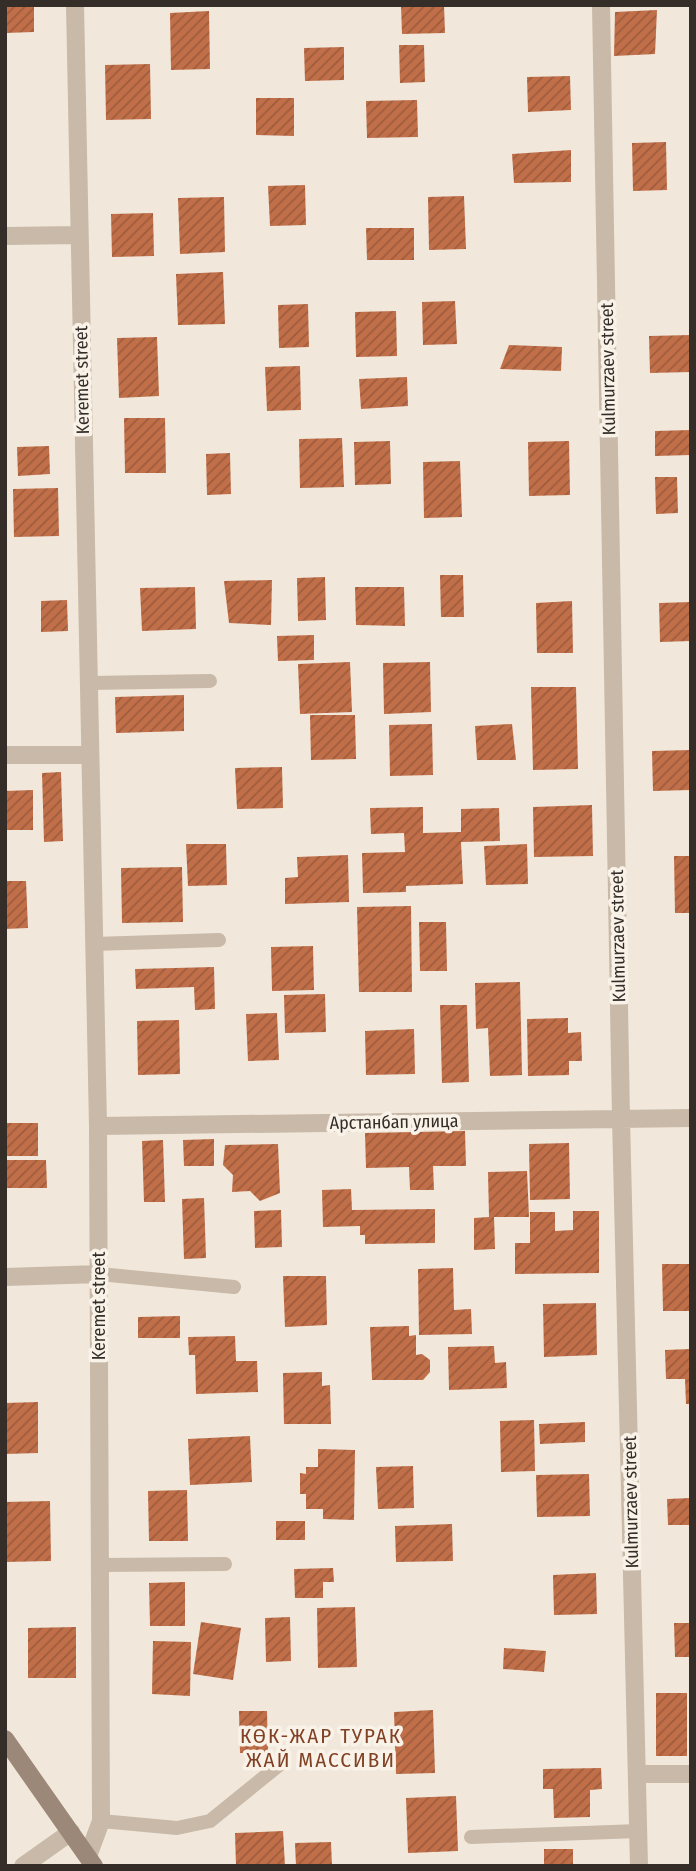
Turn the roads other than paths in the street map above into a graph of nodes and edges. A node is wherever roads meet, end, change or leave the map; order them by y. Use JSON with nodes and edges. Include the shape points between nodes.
{"nodes":[{"id":1,"x":75,"y":5,"type":"edge"},
{"id":2,"x":601,"y":5,"type":"edge"},
{"id":3,"x":79,"y":235,"type":"junction"},
{"id":4,"x":5,"y":236,"type":"edge"},
{"id":5,"x":210,"y":681,"type":"dead end"},
{"id":6,"x":89,"y":683,"type":"junction"},
{"id":7,"x":5,"y":755,"type":"edge"},
{"id":8,"x":90,"y":755,"type":"junction"},
{"id":9,"x":219,"y":940,"type":"dead end"},
{"id":10,"x":94,"y":944,"type":"junction"},
{"id":11,"x":621,"y":1118,"type":"junction"},
{"id":12,"x":691,"y":1118,"type":"edge"},
{"id":13,"x":97,"y":1126,"type":"junction"},
{"id":14,"x":99,"y":1275,"type":"junction"},
{"id":15,"x":5,"y":1277,"type":"edge"},
{"id":16,"x":234,"y":1287,"type":"dead end"},
{"id":17,"x":225,"y":1564,"type":"dead end"},
{"id":18,"x":100,"y":1565,"type":"junction"},
{"id":19,"x":7,"y":1745,"type":"edge"},
{"id":20,"x":284,"y":1761,"type":"dead end"},
{"id":21,"x":691,"y":1773,"type":"edge"},
{"id":22,"x":638,"y":1774,"type":"junction"},
{"id":23,"x":102,"y":1821,"type":"junction"},
{"id":24,"x":639,"y":1831,"type":"junction"},
{"id":25,"x":71,"y":1832,"type":"junction"},
{"id":26,"x":471,"y":1837,"type":"dead end"},
{"id":27,"x":91,"y":1861,"type":"edge"},
{"id":28,"x":23,"y":1866,"type":"edge"},
{"id":29,"x":639,"y":1866,"type":"edge"}],
"edges":[{"from":1,"to":3,"type":"street","name":"Keremet street"},
{"from":2,"to":11,"type":"street","name":"Kulmurzaev street"},
{"from":3,"to":4,"type":"street"},
{"from":3,"to":6,"type":"street","name":"Keremet street"},
{"from":5,"to":6,"type":"lane"},
{"from":6,"to":8,"type":"street","name":"Keremet street"},
{"from":7,"to":8,"type":"street"},
{"from":8,"to":10,"type":"street","name":"Keremet street"},
{"from":9,"to":10,"type":"lane"},
{"from":10,"to":13,"type":"street","name":"Keremet street"},
{"from":11,"to":12,"type":"street","name":"Арстанбап улица"},
{"from":11,"to":13,"type":"street","name":"Арстанбап улица"},
{"from":11,"to":22,"type":"street","name":"Kulmurzaev street"},
{"from":13,"to":14,"type":"street","name":"Keremet street"},
{"from":14,"to":15,"type":"street"},
{"from":14,"to":16,"type":"lane"},
{"from":14,"to":18,"type":"street","name":"Keremet street"},
{"from":17,"to":18,"type":"lane"},
{"from":18,"to":23,"type":"street","name":"Keremet street"},
{"from":19,"to":25,"type":"street"},
{"from":20,"to":23,"type":"lane","via":[[210,1821],[177,1828]]},
{"from":21,"to":22,"type":"street"},
{"from":22,"to":24,"type":"street","name":"Kulmurzaev street"},
{"from":23,"to":27,"type":"street","name":"Keremet street"},
{"from":24,"to":26,"type":"lane"},
{"from":24,"to":29,"type":"street","name":"Kulmurzaev street"},
{"from":25,"to":27,"type":"street"},
{"from":25,"to":28,"type":"street"}]}
